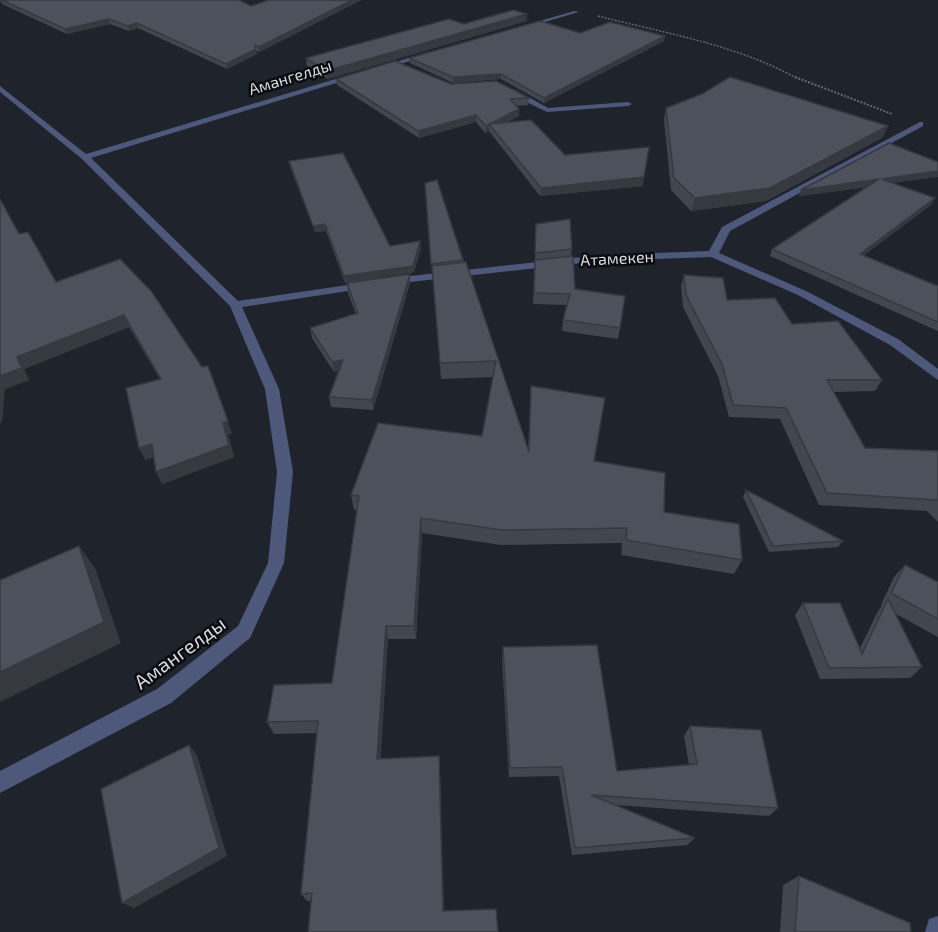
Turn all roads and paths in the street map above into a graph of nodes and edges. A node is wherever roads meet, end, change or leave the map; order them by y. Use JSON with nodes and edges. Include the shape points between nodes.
{"nodes":[{"id":1,"x":576,"y":12,"type":"joint"},
{"id":2,"x":519,"y":28,"type":"edge"},
{"id":3,"x":440,"y":50,"type":"edge"},
{"id":4,"x":398,"y":63,"type":"junction"},
{"id":5,"x":409,"y":68,"type":"edge"},
{"id":6,"x":375,"y":70,"type":"edge"},
{"id":7,"x":364,"y":73,"type":"edge"},
{"id":8,"x":0,"y":88,"type":"edge"},
{"id":9,"x":507,"y":89,"type":"edge"},
{"id":10,"x":628,"y":104,"type":"dead end"},
{"id":11,"x":920,"y":124,"type":"joint"},
{"id":12,"x":85,"y":157,"type":"junction"},
{"id":13,"x":714,"y":255,"type":"junction"},
{"id":14,"x":234,"y":305,"type":"junction"},
{"id":15,"x":938,"y":376,"type":"edge"},
{"id":16,"x":0,"y":782,"type":"edge"}],
"edges":[{"from":1,"to":2,"type":"street"},
{"from":1,"to":11,"type":"path","via":[[747,57]]},
{"from":3,"to":4,"type":"street"},
{"from":4,"to":5,"type":"street"},
{"from":4,"to":6,"type":"street"},
{"from":7,"to":12,"type":"street","name":"Амангелды"},
{"from":8,"to":12,"type":"street","name":"Амангелды"},
{"from":9,"to":10,"type":"street","via":[[547,110]]},
{"from":11,"to":13,"type":"street","via":[[726,229]]},
{"from":12,"to":14,"type":"street","name":"Амангелды"},
{"from":13,"to":14,"type":"street","name":"Атамекен","via":[[555,262],[417,277]]},
{"from":13,"to":15,"type":"street","name":"Атамекен","via":[[802,293],[884,336]]},
{"from":14,"to":16,"type":"street","name":"Амангелды","via":[[272,388],[285,472],[276,563],[244,632],[164,696]]}]}
